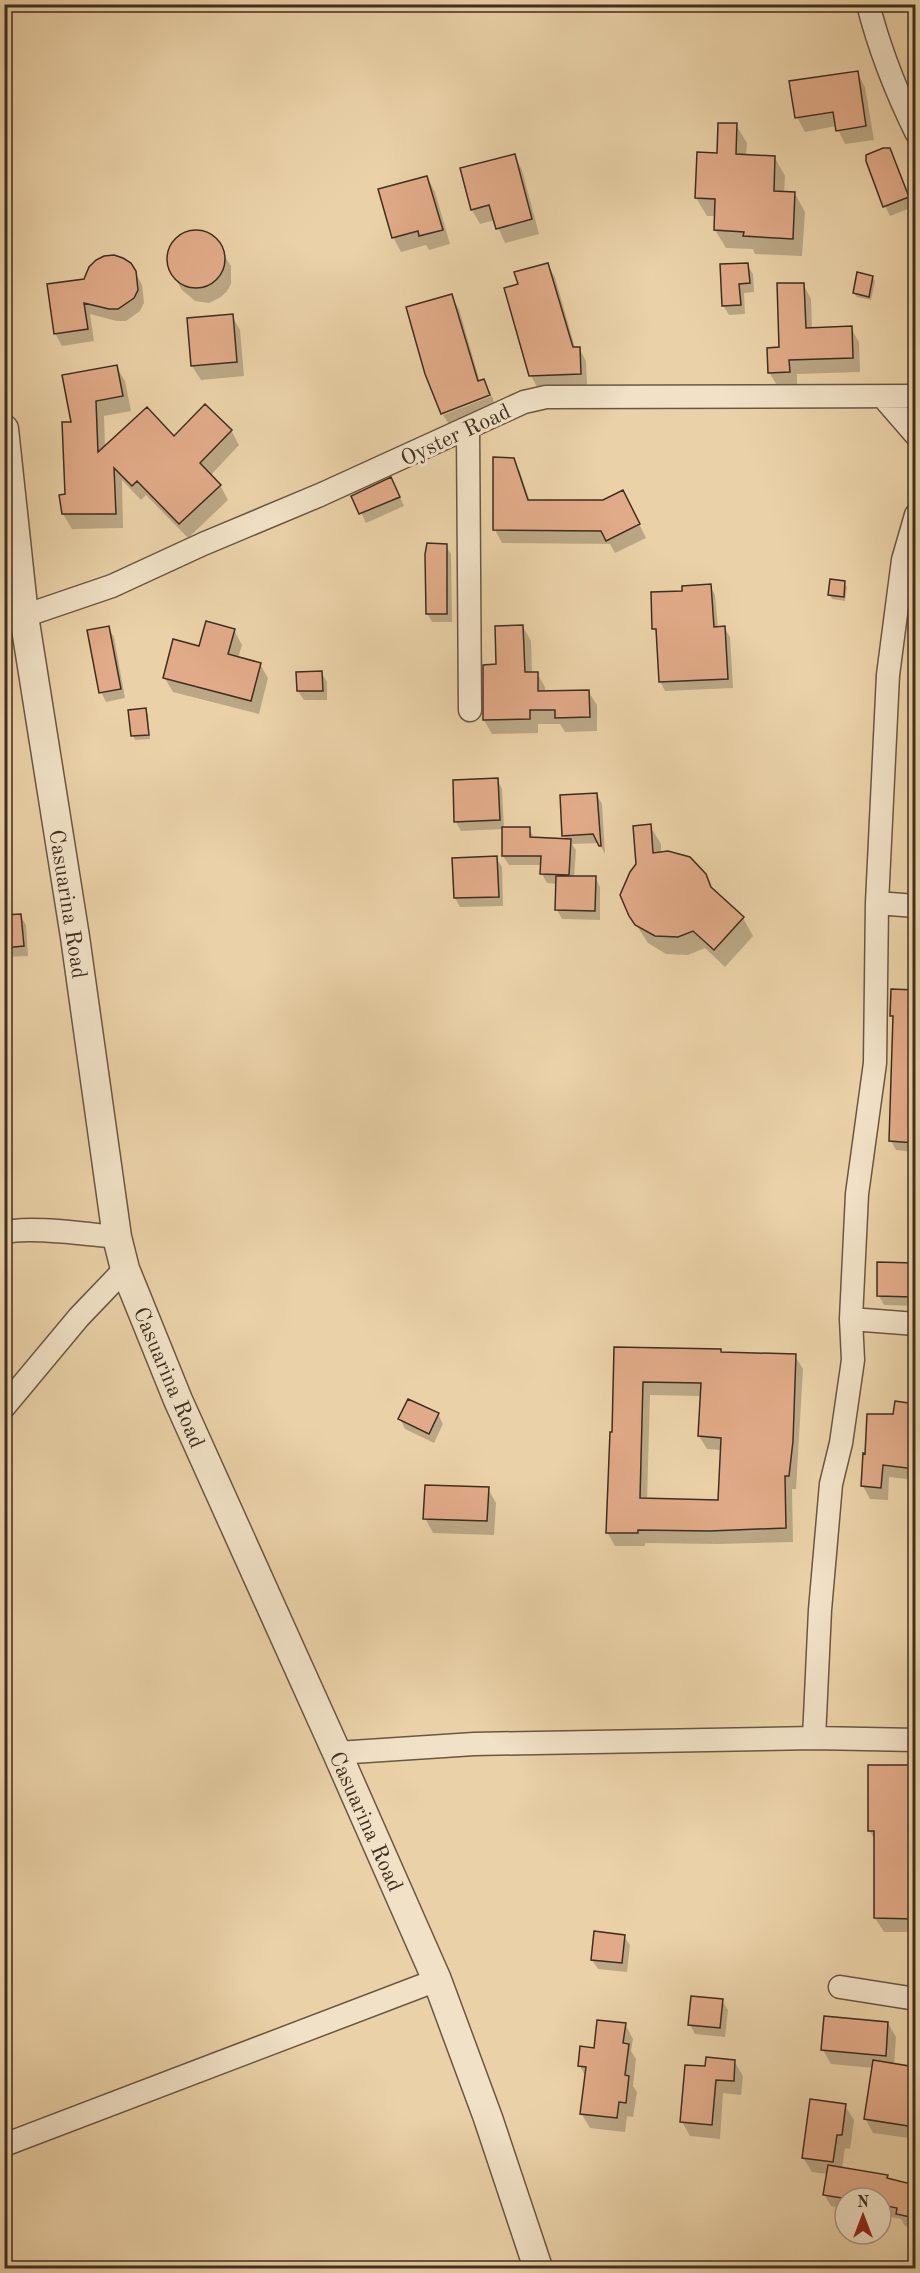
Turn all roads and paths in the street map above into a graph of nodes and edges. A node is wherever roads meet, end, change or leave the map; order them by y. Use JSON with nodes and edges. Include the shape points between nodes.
{"nodes":[{"id":1,"x":868,"y":4,"type":"edge"},
{"id":2,"x":915,"y":132,"type":"edge"},
{"id":3,"x":883,"y":396,"type":"junction"},
{"id":4,"x":915,"y":396,"type":"edge"},
{"id":5,"x":4,"y":429,"type":"edge"},
{"id":6,"x":468,"y":429,"type":"junction"},
{"id":7,"x":915,"y":435,"type":"edge"},
{"id":8,"x":915,"y":515,"type":"edge"},
{"id":9,"x":24,"y":616,"type":"junction"},
{"id":10,"x":470,"y":710,"type":"dead end"},
{"id":11,"x":877,"y":903,"type":"junction"},
{"id":12,"x":915,"y":906,"type":"edge"},
{"id":13,"x":4,"y":1233,"type":"edge"},
{"id":14,"x":117,"y":1238,"type":"junction"},
{"id":15,"x":125,"y":1269,"type":"junction"},
{"id":16,"x":851,"y":1319,"type":"junction"},
{"id":17,"x":915,"y":1324,"type":"edge"},
{"id":18,"x":4,"y":1407,"type":"edge"},
{"id":19,"x":814,"y":1738,"type":"junction"},
{"id":20,"x":915,"y":1740,"type":"edge"},
{"id":21,"x":338,"y":1753,"type":"junction"},
{"id":22,"x":437,"y":1980,"type":"junction"},
{"id":23,"x":840,"y":1987,"type":"dead end"},
{"id":24,"x":915,"y":1999,"type":"edge"},
{"id":25,"x":4,"y":2145,"type":"edge"},
{"id":26,"x":538,"y":2268,"type":"edge"}],
"edges":[{"from":1,"to":2,"type":"street","via":[[900,100]]},
{"from":3,"to":4,"type":"street","name":"Oyster Road"},
{"from":3,"to":6,"type":"street","name":"Oyster Road","via":[[546,397],[524,402]]},
{"from":3,"to":7,"type":"street"},
{"from":5,"to":9,"type":"street","name":"Casuarina Road"},
{"from":6,"to":9,"type":"street","name":"Oyster Road","via":[[112,586]]},
{"from":6,"to":10,"type":"street"},
{"from":8,"to":11,"type":"street","via":[[903,560],[888,675]]},
{"from":9,"to":14,"type":"street","name":"Casuarina Road"},
{"from":11,"to":12,"type":"street"},
{"from":11,"to":16,"type":"street","via":[[875,1063],[857,1194]]},
{"from":13,"to":14,"type":"street","via":[[47,1231]]},
{"from":14,"to":15,"type":"street","name":"Casuarina Road"},
{"from":15,"to":18,"type":"street"},
{"from":15,"to":21,"type":"street","name":"Casuarina Road","via":[[183,1411]]},
{"from":16,"to":17,"type":"street"},
{"from":16,"to":19,"type":"street","via":[[853,1360],[831,1484]]},
{"from":19,"to":20,"type":"street"},
{"from":19,"to":21,"type":"street","via":[[474,1744]]},
{"from":21,"to":22,"type":"street","name":"Casuarina Road"},
{"from":22,"to":25,"type":"street"},
{"from":22,"to":26,"type":"street","name":"Casuarina Road"},
{"from":23,"to":24,"type":"street"}]}
